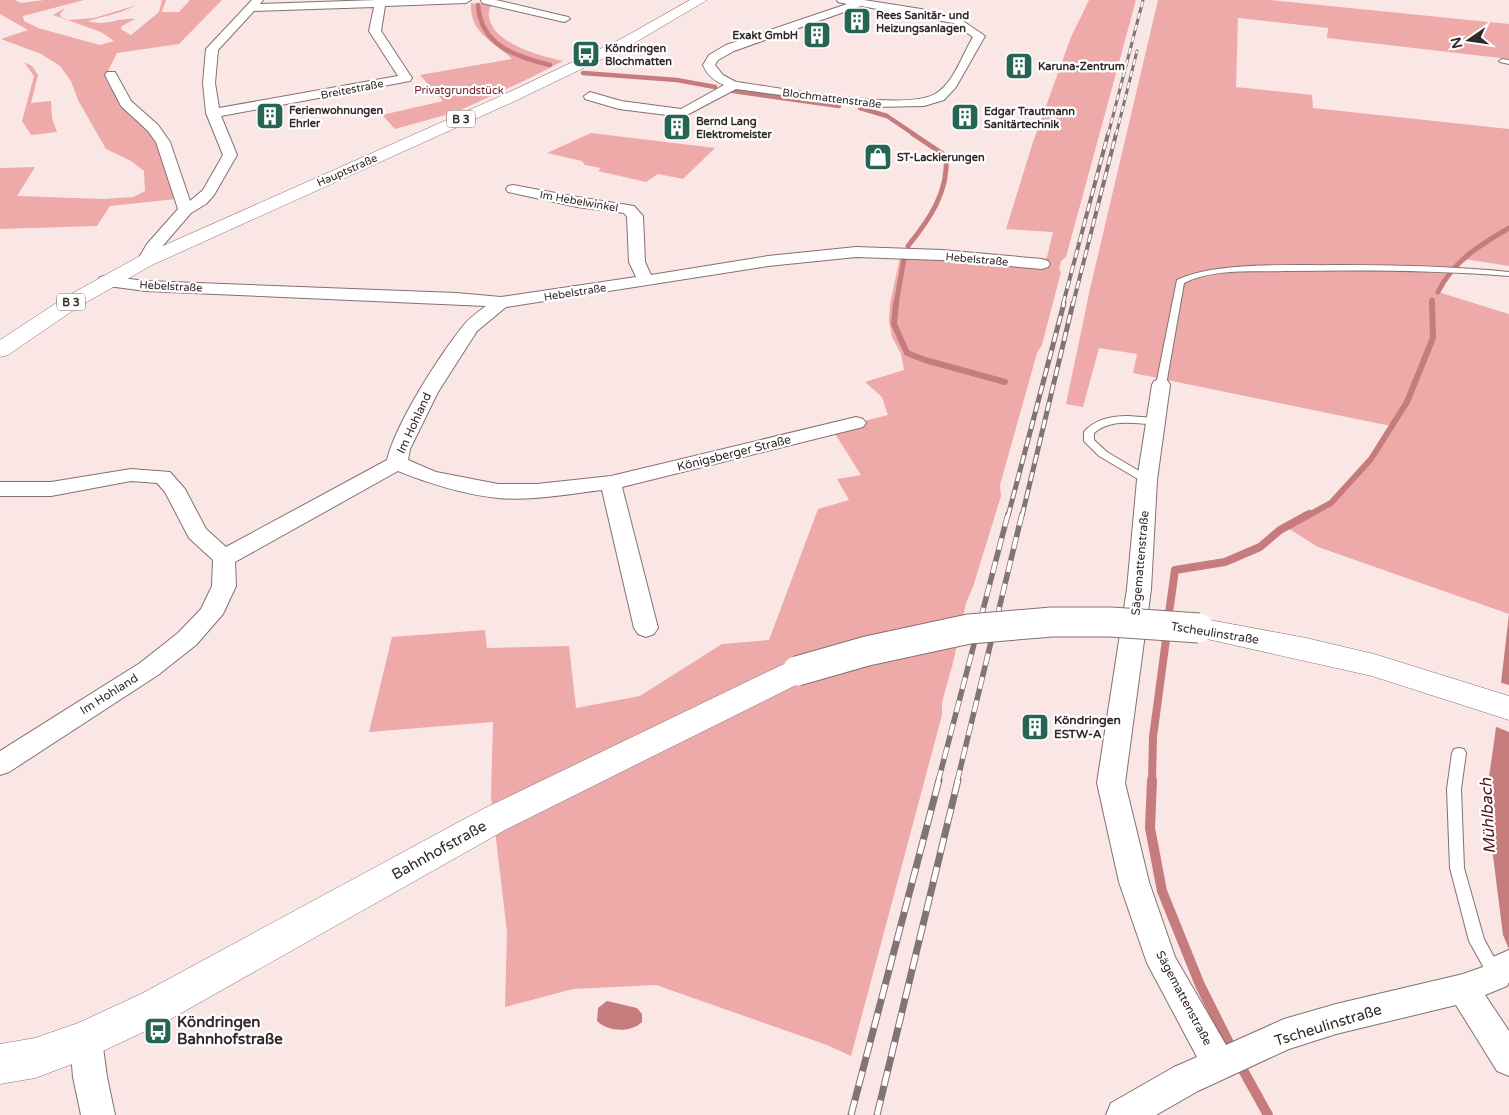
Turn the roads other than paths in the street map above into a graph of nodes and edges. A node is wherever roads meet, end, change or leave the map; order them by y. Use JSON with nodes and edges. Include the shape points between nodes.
{"nodes":[{"id":1,"x":466,"y":0,"type":"edge"},
{"id":2,"x":485,"y":0,"type":"edge"},
{"id":3,"x":700,"y":0,"type":"edge"},
{"id":4,"x":842,"y":0,"type":"edge"},
{"id":5,"x":934,"y":0,"type":"edge"},
{"id":6,"x":380,"y":2,"type":"junction"},
{"id":7,"x":860,"y":3,"type":"junction"},
{"id":8,"x":254,"y":4,"type":"edge"},
{"id":9,"x":921,"y":12,"type":"junction"},
{"id":10,"x":564,"y":19,"type":"dead end"},
{"id":11,"x":111,"y":75,"type":"dead end"},
{"id":12,"x":734,"y":85,"type":"junction"},
{"id":13,"x":590,"y":96,"type":"dead end"},
{"id":14,"x":213,"y":113,"type":"junction"},
{"id":15,"x":513,"y":189,"type":"dead end"},
{"id":16,"x":186,"y":210,"type":"junction"},
{"id":17,"x":145,"y":261,"type":"junction"},
{"id":18,"x":1042,"y":264,"type":"dead end"},
{"id":19,"x":1509,"y":274,"type":"edge"},
{"id":20,"x":106,"y":281,"type":"junction"},
{"id":21,"x":646,"y":281,"type":"junction"},
{"id":22,"x":501,"y":302,"type":"junction"},
{"id":23,"x":0,"y":350,"type":"edge"},
{"id":24,"x":1162,"y":385,"type":"joint"},
{"id":25,"x":1154,"y":421,"type":"junction"},
{"id":26,"x":856,"y":422,"type":"dead end"},
{"id":27,"x":397,"y":464,"type":"junction"},
{"id":28,"x":1147,"y":480,"type":"junction"},
{"id":29,"x":611,"y":483,"type":"junction"},
{"id":30,"x":0,"y":489,"type":"edge"},
{"id":31,"x":224,"y":558,"type":"junction"},
{"id":32,"x":646,"y":628,"type":"dead end"},
{"id":33,"x":797,"y":671,"type":"joint"},
{"id":34,"x":1509,"y":708,"type":"edge"},
{"id":35,"x":1459,"y":753,"type":"dead end"},
{"id":36,"x":0,"y":764,"type":"edge"},
{"id":37,"x":1501,"y":970,"type":"edge"},
{"id":38,"x":1462,"y":989,"type":"junction"},
{"id":39,"x":86,"y":1040,"type":"junction"},
{"id":40,"x":1509,"y":1060,"type":"edge"},
{"id":41,"x":0,"y":1064,"type":"edge"},
{"id":42,"x":1220,"y":1064,"type":"junction"},
{"id":43,"x":98,"y":1115,"type":"edge"},
{"id":44,"x":1123,"y":1115,"type":"edge"}],
"edges":[{"from":1,"to":6,"type":"street"},
{"from":2,"to":10,"type":"street"},
{"from":3,"to":17,"type":"main road","name":"Hauptstraße","number":"B 3","via":[[626,42],[509,98]]},
{"from":4,"to":7,"type":"street","name":"Blochmattenstraße"},
{"from":5,"to":9,"type":"street"},
{"from":6,"to":8,"type":"street"},
{"from":6,"to":14,"type":"street","name":"Breitestraße","via":[[375,31],[406,78]]},
{"from":7,"to":9,"type":"street","name":"Blochmattenstraße"},
{"from":7,"to":12,"type":"street","name":"Blochmattenstraße","via":[[730,48],[713,58],[709,65],[712,73]]},
{"from":8,"to":14,"type":"street","via":[[212,49],[209,83]]},
{"from":9,"to":12,"type":"street","name":"Blochmattenstraße","via":[[957,20],[980,36],[952,84],[940,96],[929,101],[886,105]]},
{"from":11,"to":16,"type":"street","via":[[126,104],[153,128],[163,142]]},
{"from":12,"to":13,"type":"street","via":[[683,113],[619,105]]},
{"from":14,"to":16,"type":"street","via":[[230,155],[209,192]]},
{"from":15,"to":21,"type":"street","name":"Im Hebelwinkel","via":[[629,209],[635,216],[638,262]]},
{"from":16,"to":17,"type":"street","via":[[153,247]]},
{"from":17,"to":20,"type":"main road","name":"Hauptstraße","number":"B 3"},
{"from":18,"to":21,"type":"street","name":"Hebelstraße","via":[[942,255],[856,252],[768,261]]},
{"from":19,"to":24,"type":"lane","name":"Sägemattenstraße","via":[[1453,269],[1336,268],[1246,270],[1186,278],[1180,282]]},
{"from":20,"to":22,"type":"street","name":"Hebelstraße","via":[[146,286]]},
{"from":20,"to":23,"type":"main road","name":"Hauptstraße","number":"B 3"},
{"from":21,"to":22,"type":"street","name":"Hebelstraße"},
{"from":22,"to":27,"type":"street","name":"Im Hohland","via":[[470,328],[428,392],[400,449]]},
{"from":24,"to":25,"type":"street","name":"Sägemattenstraße"},
{"from":25,"to":28,"type":"street","name":"Sägemattenstraße","via":[[1156,427]]},
{"from":25,"to":28,"type":"lane","via":[[1113,419],[1096,425],[1089,432],[1089,441],[1103,454]]},
{"from":26,"to":29,"type":"street","name":"Königsberger Straße"},
{"from":27,"to":29,"type":"street","name":"Königsberger Straße","via":[[430,477],[498,491],[537,491]]},
{"from":27,"to":31,"type":"street","name":"Im Hohland"},
{"from":28,"to":42,"type":"street","name":"Sägemattenstraße","via":[[1139,588],[1111,783],[1134,882],[1162,962]]},
{"from":29,"to":32,"type":"street"},
{"from":30,"to":31,"type":"street","via":[[51,489],[131,475],[162,477],[174,490],[197,533]]},
{"from":31,"to":36,"type":"street","name":"Im Hohland","via":[[224,586],[211,614],[187,639],[149,669]]},
{"from":33,"to":34,"type":"main road","name":"Tscheulinstraße","bridge":true,"via":[[867,651],[969,629],[1052,622],[1101,622],[1199,628],[1306,649],[1374,665]]},
{"from":33,"to":39,"type":"main road","name":"Bahnhofstraße","via":[[492,820],[164,1002]]},
{"from":35,"to":37,"type":"lane","via":[[1454,790],[1457,868],[1477,941]]},
{"from":37,"to":38,"type":"street","name":"Tscheulinstraße"},
{"from":38,"to":40,"type":"street"},
{"from":38,"to":42,"type":"street","name":"Tscheulinstraße","via":[[1327,1021],[1284,1035]]},
{"from":39,"to":41,"type":"main road","name":"Bahnhofstraße","via":[[35,1058]]},
{"from":39,"to":43,"type":"street"},
{"from":42,"to":44,"type":"street","name":"Tscheulinstraße","via":[[1186,1079]]}]}
